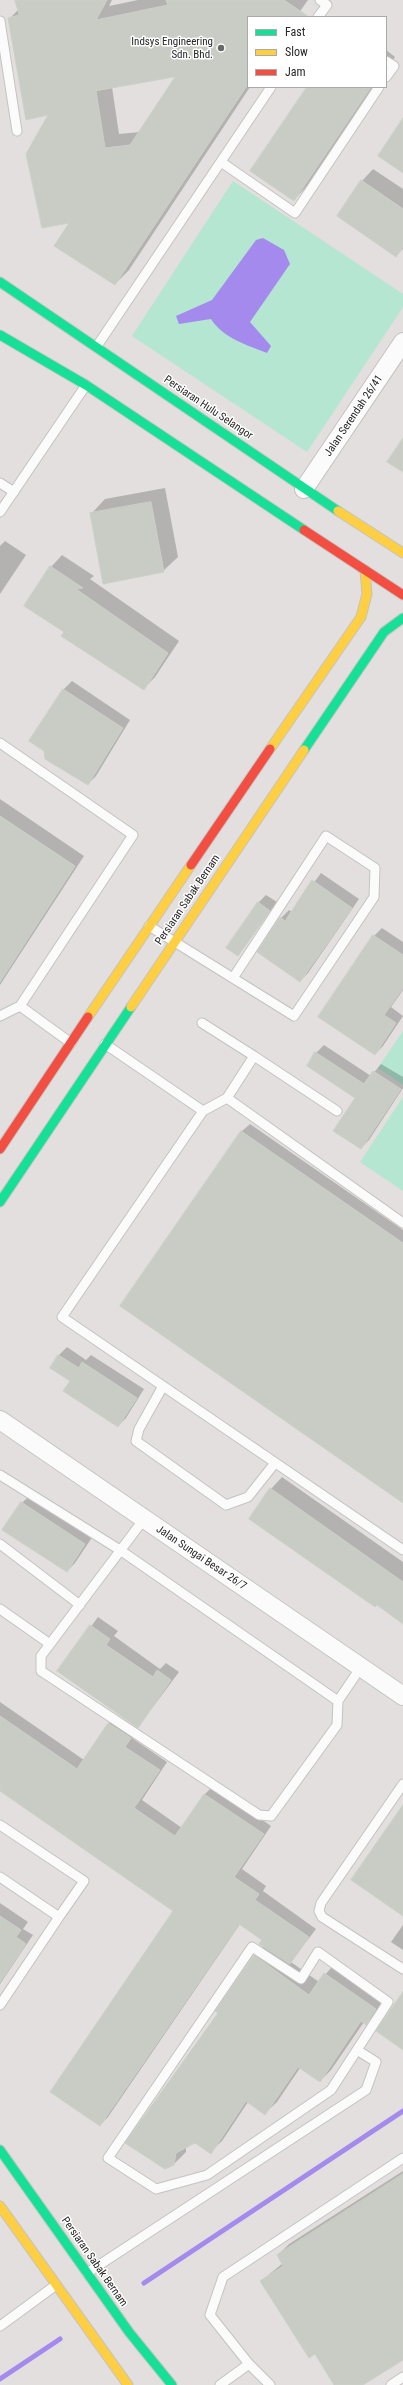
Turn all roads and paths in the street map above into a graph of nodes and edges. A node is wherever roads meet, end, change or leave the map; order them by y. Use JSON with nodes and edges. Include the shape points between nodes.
{"nodes":[{"id":1,"x":320,"y":0,"type":"edge"},
{"id":2,"x":320,"y":16,"type":"edge"},
{"id":3,"x":0,"y":22,"type":"edge"},
{"id":4,"x":387,"y":62,"type":"edge"},
{"id":5,"x":387,"y":76,"type":"edge"},
{"id":6,"x":270,"y":88,"type":"edge"},
{"id":7,"x":378,"y":88,"type":"edge"},
{"id":8,"x":17,"y":131,"type":"dead end"},
{"id":9,"x":221,"y":162,"type":"junction"},
{"id":10,"x":0,"y":282,"type":"edge"},
{"id":11,"x":0,"y":335,"type":"edge"},
{"id":12,"x":403,"y":342,"type":"edge"},
{"id":13,"x":97,"y":346,"type":"junction"},
{"id":14,"x":86,"y":385,"type":"junction"},
{"id":15,"x":0,"y":483,"type":"edge"},
{"id":16,"x":304,"y":489,"type":"junction"},
{"id":17,"x":14,"y":492,"type":"junction"},
{"id":18,"x":0,"y":512,"type":"edge"},
{"id":19,"x":403,"y":553,"type":"edge"},
{"id":20,"x":365,"y":570,"type":"junction"},
{"id":21,"x":403,"y":595,"type":"edge"},
{"id":22,"x":403,"y":618,"type":"edge"},
{"id":23,"x":0,"y":743,"type":"edge"},
{"id":24,"x":149,"y":926,"type":"junction"},
{"id":25,"x":174,"y":942,"type":"junction"},
{"id":26,"x":233,"y":978,"type":"junction"},
{"id":27,"x":20,"y":1006,"type":"junction"},
{"id":28,"x":0,"y":1016,"type":"edge"},
{"id":29,"x":202,"y":1023,"type":"dead end"},
{"id":30,"x":71,"y":1042,"type":"junction"},
{"id":31,"x":106,"y":1044,"type":"junction"},
{"id":32,"x":254,"y":1056,"type":"junction"},
{"id":33,"x":227,"y":1098,"type":"junction"},
{"id":34,"x":203,"y":1111,"type":"junction"},
{"id":35,"x":337,"y":1111,"type":"dead end"},
{"id":36,"x":0,"y":1149,"type":"edge"},
{"id":37,"x":0,"y":1202,"type":"edge"},
{"id":38,"x":403,"y":1223,"type":"edge"},
{"id":39,"x":163,"y":1386,"type":"junction"},
{"id":40,"x":0,"y":1420,"type":"edge"},
{"id":41,"x":276,"y":1462,"type":"junction"},
{"id":42,"x":0,"y":1475,"type":"edge"},
{"id":43,"x":144,"y":1519,"type":"junction"},
{"id":44,"x":0,"y":1544,"type":"edge"},
{"id":45,"x":120,"y":1550,"type":"junction"},
{"id":46,"x":403,"y":1550,"type":"edge"},
{"id":47,"x":80,"y":1604,"type":"junction"},
{"id":48,"x":0,"y":1610,"type":"edge"},
{"id":49,"x":50,"y":1644,"type":"junction"},
{"id":50,"x":361,"y":1667,"type":"junction"},
{"id":51,"x":403,"y":1696,"type":"edge"},
{"id":52,"x":338,"y":1701,"type":"junction"},
{"id":53,"x":403,"y":1784,"type":"edge"},
{"id":54,"x":0,"y":1825,"type":"edge"},
{"id":55,"x":0,"y":1877,"type":"edge"},
{"id":56,"x":59,"y":1917,"type":"junction"},
{"id":57,"x":403,"y":1969,"type":"edge"},
{"id":58,"x":0,"y":2005,"type":"edge"},
{"id":59,"x":356,"y":2050,"type":"junction"},
{"id":60,"x":0,"y":2150,"type":"edge"},
{"id":61,"x":403,"y":2158,"type":"edge"},
{"id":62,"x":207,"y":2175,"type":"junction"},
{"id":63,"x":216,"y":2189,"type":"junction"},
{"id":64,"x":0,"y":2206,"type":"edge"},
{"id":65,"x":87,"y":2273,"type":"junction"},
{"id":66,"x":56,"y":2285,"type":"junction"},
{"id":67,"x":0,"y":2326,"type":"edge"},
{"id":68,"x":249,"y":2364,"type":"junction"},
{"id":69,"x":403,"y":2377,"type":"edge"},
{"id":70,"x":128,"y":2385,"type":"edge"},
{"id":71,"x":172,"y":2385,"type":"edge"},
{"id":72,"x":220,"y":2385,"type":"edge"},
{"id":73,"x":270,"y":2385,"type":"edge"},
{"id":74,"x":391,"y":2385,"type":"edge"}],
"edges":[{"from":1,"to":2,"type":"lane","via":[[327,5]]},
{"from":3,"to":8,"type":"lane"},
{"from":4,"to":5,"type":"lane","via":[[394,66]]},
{"from":6,"to":9,"type":"lane"},
{"from":7,"to":9,"type":"lane","via":[[295,213]]},
{"from":9,"to":13,"type":"lane"},
{"from":10,"to":13,"type":"street","name":"Persiaran Hulu Selangor"},
{"from":11,"to":14,"type":"street"},
{"from":12,"to":16,"type":"street","name":"Jalan Serendah 26/41"},
{"from":13,"to":16,"type":"street","name":"Persiaran Hulu Selangor"},
{"from":14,"to":17,"type":"lane"},
{"from":14,"to":20,"type":"street"},
{"from":15,"to":17,"type":"lane"},
{"from":16,"to":19,"type":"street","name":"Persiaran Hulu Selangor"},
{"from":17,"to":18,"type":"lane"},
{"from":20,"to":21,"type":"street"},
{"from":20,"to":24,"type":"street","name":"Persiaran Sabak Bernam","via":[[369,586],[368,600],[361,617]]},
{"from":22,"to":25,"type":"street","name":"Persiaran Sabak Bernam","via":[[384,632]]},
{"from":23,"to":27,"type":"lane","via":[[133,835]]},
{"from":24,"to":25,"type":"lane"},
{"from":24,"to":30,"type":"street","name":"Persiaran Sabak Bernam"},
{"from":25,"to":26,"type":"lane"},
{"from":25,"to":31,"type":"street","name":"Persiaran Sabak Bernam"},
{"from":26,"to":26,"type":"lane","via":[[294,1016],[374,897],[375,868],[326,836]]},
{"from":27,"to":28,"type":"lane"},
{"from":27,"to":30,"type":"lane"},
{"from":29,"to":32,"type":"lane"},
{"from":30,"to":36,"type":"street","name":"Persiaran Sabak Bernam"},
{"from":31,"to":34,"type":"lane"},
{"from":31,"to":37,"type":"street","name":"Persiaran Sabak Bernam"},
{"from":32,"to":33,"type":"lane"},
{"from":32,"to":35,"type":"lane"},
{"from":33,"to":34,"type":"lane"},
{"from":33,"to":38,"type":"lane"},
{"from":34,"to":39,"type":"lane","via":[[62,1317]]},
{"from":39,"to":41,"type":"lane"},
{"from":39,"to":41,"type":"lane","via":[[139,1429],[136,1441],[226,1506],[248,1496]]},
{"from":40,"to":43,"type":"street","name":"Jalan Sungai Besar 26/7"},
{"from":41,"to":46,"type":"lane"},
{"from":42,"to":45,"type":"lane"},
{"from":43,"to":45,"type":"lane"},
{"from":43,"to":50,"type":"street","name":"Jalan Sungai Besar 26/7"},
{"from":44,"to":47,"type":"lane"},
{"from":45,"to":47,"type":"lane"},
{"from":45,"to":52,"type":"lane"},
{"from":47,"to":49,"type":"lane"},
{"from":48,"to":49,"type":"lane"},
{"from":49,"to":52,"type":"lane","via":[[41,1656],[41,1671],[259,1815],[271,1816],[338,1725]]},
{"from":50,"to":51,"type":"street","name":"Jalan Sungai Besar 26/7"},
{"from":50,"to":52,"type":"lane"},
{"from":53,"to":57,"type":"lane","via":[[321,1903],[319,1911],[322,1917]]},
{"from":54,"to":56,"type":"lane","via":[[84,1881]]},
{"from":55,"to":56,"type":"lane"},
{"from":56,"to":58,"type":"lane"},
{"from":59,"to":62,"type":"lane","via":[[331,2090]]},
{"from":59,"to":62,"type":"lane","via":[[388,2002],[318,1952],[301,1979],[252,1947],[108,2158],[156,2189]]},
{"from":59,"to":63,"type":"lane","via":[[376,2062],[366,2090]]},
{"from":60,"to":65,"type":"street","name":"Persiaran Sabak Bernam"},
{"from":61,"to":68,"type":"lane","via":[[222,2277],[210,2315]]},
{"from":62,"to":63,"type":"lane"},
{"from":63,"to":65,"type":"lane"},
{"from":64,"to":66,"type":"street"},
{"from":65,"to":71,"type":"street","name":"Persiaran Sabak Bernam","via":[[129,2332]]},
{"from":66,"to":67,"type":"lane"},
{"from":66,"to":70,"type":"street"},
{"from":68,"to":72,"type":"lane"},
{"from":68,"to":73,"type":"lane"},
{"from":69,"to":74,"type":"lane"}]}
